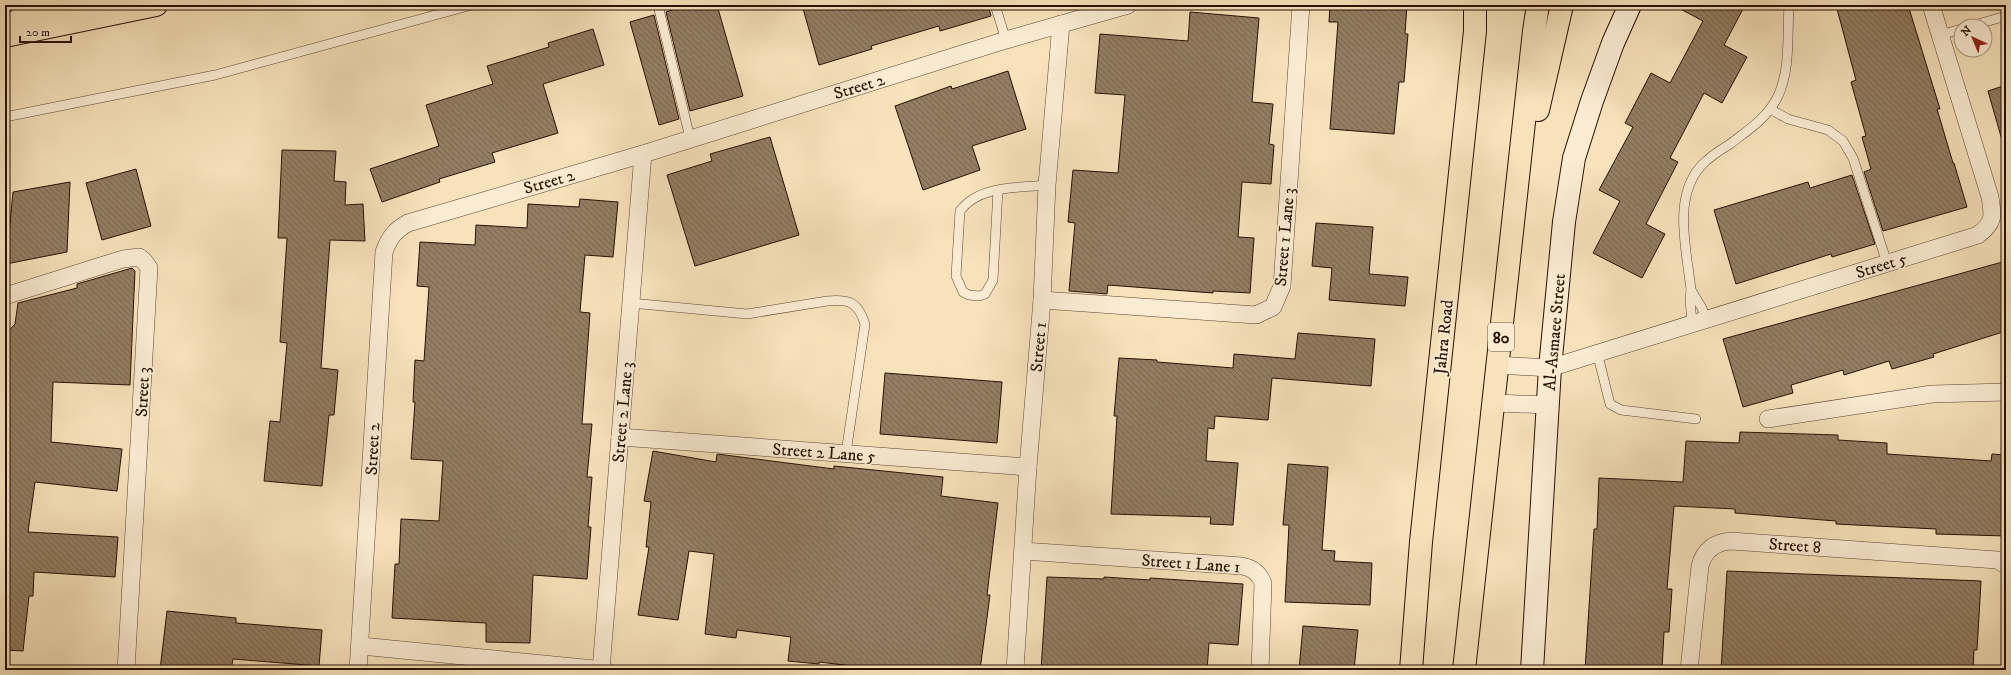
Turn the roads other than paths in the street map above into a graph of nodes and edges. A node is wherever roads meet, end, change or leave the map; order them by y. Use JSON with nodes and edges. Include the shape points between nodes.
{"nodes":[{"id":1,"x":69,"y":5,"type":"edge"},
{"id":2,"x":156,"y":5,"type":"edge"},
{"id":3,"x":472,"y":5,"type":"edge"},
{"id":4,"x":658,"y":5,"type":"edge"},
{"id":5,"x":995,"y":5,"type":"edge"},
{"id":6,"x":1128,"y":5,"type":"edge"},
{"id":7,"x":1301,"y":5,"type":"edge"},
{"id":8,"x":1475,"y":5,"type":"edge"},
{"id":9,"x":1479,"y":5,"type":"edge"},
{"id":10,"x":1537,"y":5,"type":"edge"},
{"id":11,"x":1562,"y":5,"type":"edge"},
{"id":12,"x":1630,"y":5,"type":"edge"},
{"id":13,"x":1789,"y":5,"type":"edge"},
{"id":14,"x":1931,"y":5,"type":"edge"},
{"id":15,"x":2006,"y":16,"type":"edge"},
{"id":16,"x":1993,"y":20,"type":"edge"},
{"id":17,"x":5,"y":24,"type":"edge"},
{"id":18,"x":1061,"y":24,"type":"junction"},
{"id":19,"x":1475,"y":31,"type":"junction"},
{"id":20,"x":1953,"y":31,"type":"edge"},
{"id":21,"x":1940,"y":35,"type":"junction"},
{"id":22,"x":5,"y":36,"type":"edge"},
{"id":23,"x":1006,"y":40,"type":"junction"},
{"id":24,"x":1770,"y":109,"type":"junction"},
{"id":25,"x":5,"y":117,"type":"edge"},
{"id":26,"x":690,"y":138,"type":"junction"},
{"id":27,"x":643,"y":154,"type":"junction"},
{"id":28,"x":1047,"y":185,"type":"junction"},
{"id":29,"x":998,"y":190,"type":"junction"},
{"id":30,"x":1515,"y":215,"type":"junction"},
{"id":31,"x":1887,"y":263,"type":"junction"},
{"id":32,"x":1691,"y":290,"type":"junction"},
{"id":33,"x":5,"y":296,"type":"edge"},
{"id":34,"x":1042,"y":300,"type":"junction"},
{"id":35,"x":630,"y":304,"type":"junction"},
{"id":36,"x":1699,"y":320,"type":"junction"},
{"id":37,"x":1597,"y":352,"type":"junction"},
{"id":38,"x":1497,"y":365,"type":"junction"},
{"id":39,"x":1550,"y":368,"type":"junction"},
{"id":40,"x":2006,"y":392,"type":"edge"},
{"id":41,"x":1494,"y":403,"type":"junction"},
{"id":42,"x":1548,"y":405,"type":"junction"},
{"id":43,"x":1696,"y":418,"type":"dead end"},
{"id":44,"x":1768,"y":420,"type":"dead end"},
{"id":45,"x":620,"y":437,"type":"junction"},
{"id":46,"x":846,"y":453,"type":"junction"},
{"id":47,"x":1028,"y":467,"type":"junction"},
{"id":48,"x":1024,"y":551,"type":"junction"},
{"id":49,"x":2006,"y":565,"type":"edge"},
{"id":50,"x":361,"y":646,"type":"junction"},
{"id":51,"x":126,"y":670,"type":"edge"},
{"id":52,"x":358,"y":670,"type":"edge"},
{"id":53,"x":601,"y":670,"type":"edge"},
{"id":54,"x":605,"y":670,"type":"edge"},
{"id":55,"x":1014,"y":670,"type":"edge"},
{"id":56,"x":1260,"y":670,"type":"edge"},
{"id":57,"x":1411,"y":670,"type":"edge"},
{"id":58,"x":1464,"y":670,"type":"edge"},
{"id":59,"x":1532,"y":670,"type":"edge"},
{"id":60,"x":1689,"y":670,"type":"edge"}],
"edges":[{"from":1,"to":17,"type":"highway"},
{"from":2,"to":22,"type":"highway"},
{"from":3,"to":25,"type":"lane","via":[[215,75]]},
{"from":4,"to":26,"type":"lane"},
{"from":5,"to":23,"type":"lane"},
{"from":6,"to":18,"type":"street","name":"Street 2"},
{"from":7,"to":34,"type":"street","name":"Street 1 Lane 3","via":[[1282,286],[1273,307],[1256,315]]},
{"from":8,"to":19,"type":"highway","name":"Jahra Road"},
{"from":9,"to":19,"type":"highway"},
{"from":10,"to":30,"type":"highway","number":"80"},
{"from":11,"to":30,"type":"highway"},
{"from":12,"to":39,"type":"street","name":"Al-Asmaee Street","via":[[1613,43],[1574,158],[1564,222]]},
{"from":13,"to":24,"type":"lane","via":[[1786,68],[1783,83]]},
{"from":14,"to":21,"type":"street","name":"Street 5"},
{"from":15,"to":16,"type":"lane"},
{"from":18,"to":23,"type":"street","name":"Street 2"},
{"from":18,"to":28,"type":"street","name":"Street 1"},
{"from":19,"to":57,"type":"highway","name":"Jahra Road","via":[[1421,542]]},
{"from":20,"to":21,"type":"lane"},
{"from":21,"to":31,"type":"street","name":"Street 5","via":[[1990,197],[1992,220],[1988,228],[1978,235]]},
{"from":23,"to":26,"type":"street","name":"Street 2"},
{"from":24,"to":31,"type":"lane","via":[[1788,119],[1828,130],[1843,141],[1853,158]]},
{"from":24,"to":32,"type":"lane","via":[[1752,128],[1700,167],[1690,184],[1684,204],[1684,224]]},
{"from":26,"to":27,"type":"street","name":"Street 2"},
{"from":27,"to":35,"type":"street","name":"Street 2 Lane 3"},
{"from":27,"to":50,"type":"street","name":"Street 2","via":[[408,223],[390,238],[384,252]]},
{"from":28,"to":29,"type":"lane"},
{"from":28,"to":34,"type":"street","name":"Street 1"},
{"from":29,"to":29,"type":"lane","via":[[973,197],[960,211],[956,276],[963,292],[969,295],[985,294],[993,280]]},
{"from":30,"to":38,"type":"highway","number":"80"},
{"from":31,"to":36,"type":"street","name":"Street 5"},
{"from":32,"to":36,"type":"lane","via":[[1690,306]]},
{"from":32,"to":36,"type":"lane","via":[[1702,308]]},
{"from":33,"to":51,"type":"street","name":"Street 3","via":[[123,259],[138,257],[149,268]]},
{"from":34,"to":47,"type":"street","name":"Street 1"},
{"from":35,"to":45,"type":"street","name":"Street 2 Lane 3"},
{"from":35,"to":46,"type":"lane","via":[[747,314],[827,301],[853,303],[861,311],[865,324]]},
{"from":36,"to":37,"type":"street","name":"Street 5"},
{"from":37,"to":39,"type":"street","name":"Street 5"},
{"from":37,"to":43,"type":"lane","via":[[1610,404],[1621,410]]},
{"from":38,"to":39,"type":"street"},
{"from":38,"to":41,"type":"highway","number":"80"},
{"from":39,"to":42,"type":"street","name":"Al-Asmaee Street"},
{"from":40,"to":44,"type":"street","via":[[1932,394]]},
{"from":41,"to":42,"type":"street"},
{"from":41,"to":58,"type":"highway","number":"80"},
{"from":42,"to":59,"type":"street","name":"Al-Asmaee Street"},
{"from":45,"to":46,"type":"street","name":"Street 2 Lane 5"},
{"from":45,"to":53,"type":"street","name":"Street 2 Lane 3"},
{"from":46,"to":47,"type":"street","name":"Street 2 Lane 5"},
{"from":47,"to":48,"type":"street","name":"Street 1"},
{"from":48,"to":55,"type":"street","name":"Street 1"},
{"from":48,"to":56,"type":"street","name":"Street 1 Lane 1","via":[[1242,566],[1253,569],[1263,583]]},
{"from":49,"to":60,"type":"street","name":"Street 8","via":[[1997,560],[1731,541],[1717,543],[1705,553],[1700,566]]},
{"from":50,"to":52,"type":"street","name":"Street 2"},
{"from":50,"to":53,"type":"street"},
{"from":53,"to":54,"type":"street"}]}
